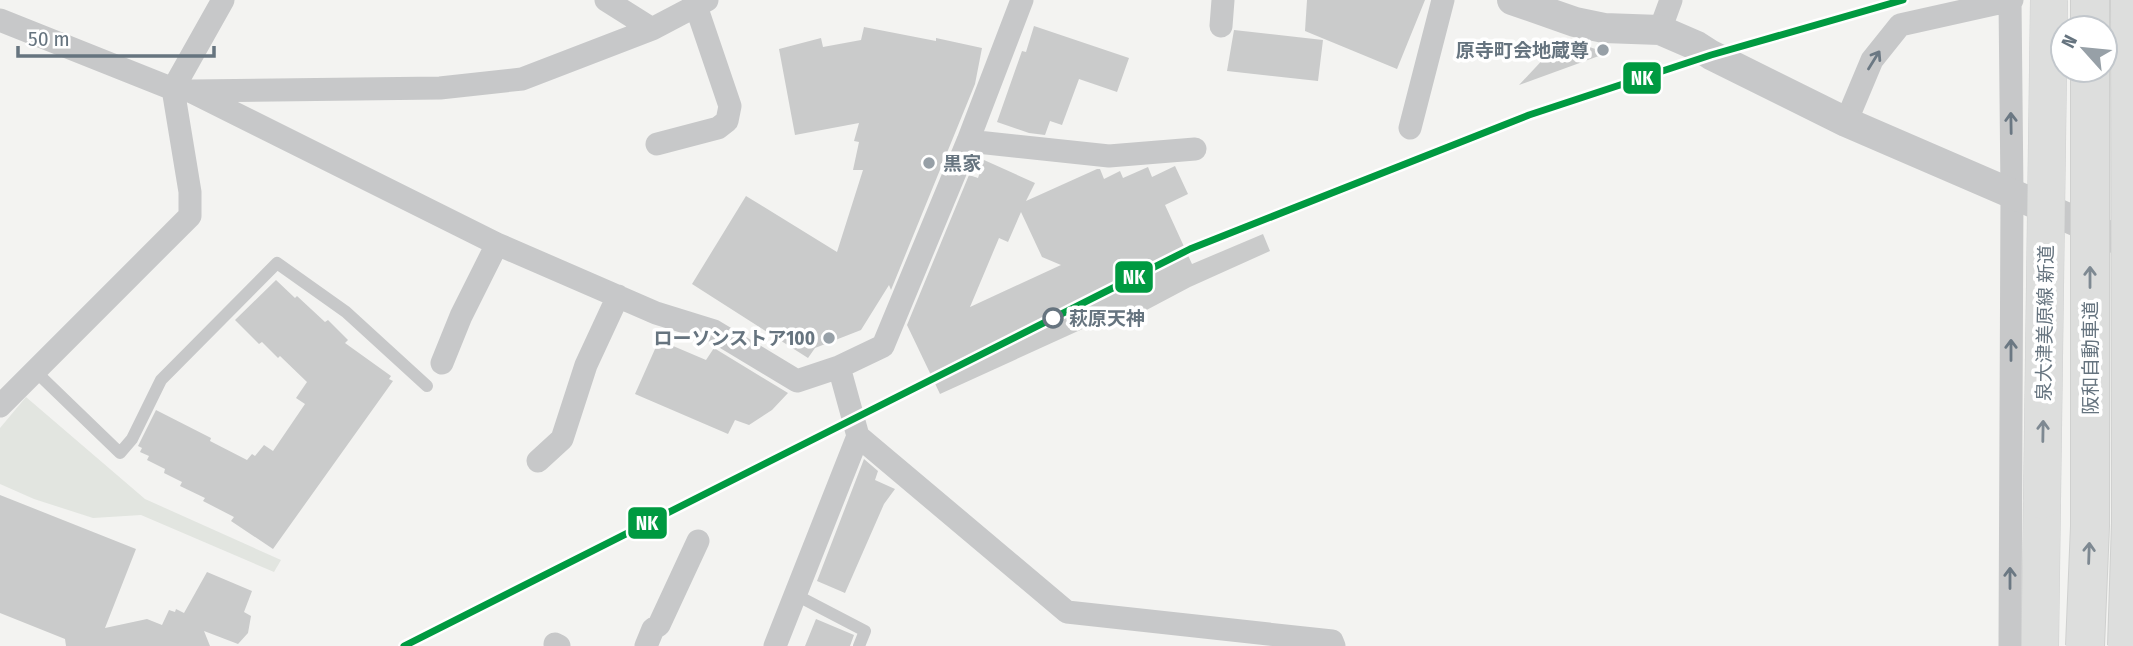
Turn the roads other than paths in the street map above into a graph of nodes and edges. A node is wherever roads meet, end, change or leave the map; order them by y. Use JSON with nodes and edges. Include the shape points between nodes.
{"nodes":[{"id":1,"x":223,"y":0,"type":"edge"},
{"id":2,"x":606,"y":0,"type":"edge"},
{"id":3,"x":1022,"y":0,"type":"edge"},
{"id":4,"x":1223,"y":0,"type":"edge"},
{"id":5,"x":1443,"y":0,"type":"edge"},
{"id":6,"x":1512,"y":0,"type":"edge"},
{"id":7,"x":1671,"y":0,"type":"edge"},
{"id":8,"x":2011,"y":0,"type":"edge"},
{"id":9,"x":2049,"y":0,"type":"edge"},
{"id":10,"x":2130,"y":0,"type":"edge"},
{"id":11,"x":701,"y":3,"type":"edge"},
{"id":12,"x":0,"y":20,"type":"edge"},
{"id":13,"x":1221,"y":26,"type":"dead end"},
{"id":14,"x":652,"y":29,"type":"junction"},
{"id":15,"x":1660,"y":30,"type":"junction"},
{"id":16,"x":2090,"y":84,"type":"edge"},
{"id":17,"x":182,"y":90,"type":"junction"},
{"id":18,"x":1846,"y":122,"type":"junction"},
{"id":19,"x":1410,"y":128,"type":"dead end"},
{"id":20,"x":968,"y":141,"type":"junction"},
{"id":21,"x":657,"y":144,"type":"dead end"},
{"id":22,"x":1195,"y":149,"type":"dead end"},
{"id":23,"x":2012,"y":193,"type":"junction"},
{"id":24,"x":497,"y":244,"type":"junction"},
{"id":25,"x":2133,"y":246,"type":"edge"},
{"id":26,"x":618,"y":296,"type":"junction"},
{"id":27,"x":442,"y":363,"type":"dead end"},
{"id":28,"x":839,"y":367,"type":"junction"},
{"id":29,"x":34,"y":370,"type":"junction"},
{"id":30,"x":427,"y":386,"type":"dead end"},
{"id":31,"x":0,"y":406,"type":"edge"},
{"id":32,"x":858,"y":436,"type":"junction"},
{"id":33,"x":538,"y":461,"type":"dead end"},
{"id":34,"x":698,"y":541,"type":"dead end"},
{"id":35,"x":794,"y":594,"type":"junction"},
{"id":36,"x":1220,"y":638,"type":"edge"},
{"id":37,"x":646,"y":646,"type":"edge"},
{"id":38,"x":775,"y":646,"type":"edge"},
{"id":39,"x":859,"y":646,"type":"edge"},
{"id":40,"x":1334,"y":646,"type":"edge"},
{"id":41,"x":2010,"y":646,"type":"edge"},
{"id":42,"x":2040,"y":646,"type":"edge"},
{"id":43,"x":2085,"y":646,"type":"edge"},
{"id":44,"x":2127,"y":646,"type":"edge"}],
"edges":[{"from":1,"to":17,"type":"street"},
{"from":2,"to":14,"type":"street"},
{"from":3,"to":20,"type":"street"},
{"from":4,"to":13,"type":"street"},
{"from":5,"to":19,"type":"street"},
{"from":6,"to":15,"type":"street","via":[[1604,28]]},
{"from":7,"to":15,"type":"street"},
{"from":18,"to":8,"type":"street","one_way":true,"via":[[1872,60],[1900,25]]},
{"from":23,"to":8,"type":"street","one_way":true},
{"from":42,"to":9,"type":"main road","name":"泉大津美原線 新道","one_way":true,"bridge":true},
{"from":10,"to":44,"type":"highway","bridge":true},
{"from":11,"to":14,"type":"street"},
{"from":11,"to":21,"type":"street","via":[[730,106],[727,121],[718,128]]},
{"from":12,"to":17,"type":"street"},
{"from":14,"to":17,"type":"street","via":[[522,79],[440,88]]},
{"from":15,"to":18,"type":"street"},
{"from":43,"to":16,"type":"highway","name":"阪和自動車道","one_way":true,"bridge":true,"via":[[2090,526]]},
{"from":17,"to":24,"type":"street"},
{"from":17,"to":29,"type":"street","via":[[190,216]]},
{"from":18,"to":23,"type":"street"},
{"from":20,"to":22,"type":"street","via":[[1109,156]]},
{"from":20,"to":28,"type":"street","via":[[883,346]]},
{"from":23,"to":25,"type":"street"},
{"from":41,"to":23,"type":"street","one_way":true},
{"from":24,"to":26,"type":"street"},
{"from":24,"to":27,"type":"street"},
{"from":26,"to":28,"type":"street","via":[[714,331],[797,382]]},
{"from":26,"to":33,"type":"street","via":[[586,365],[562,439]]},
{"from":28,"to":32,"type":"street"},
{"from":29,"to":30,"type":"lane","via":[[120,453],[132,439],[161,380],[277,263],[346,312]]},
{"from":29,"to":31,"type":"street"},
{"from":32,"to":35,"type":"street"},
{"from":32,"to":36,"type":"street","via":[[1067,612]]},
{"from":34,"to":37,"type":"street"},
{"from":35,"to":38,"type":"street"},
{"from":35,"to":39,"type":"lane","via":[[865,631]]},
{"from":36,"to":40,"type":"street","via":[[1332,641]]}]}
